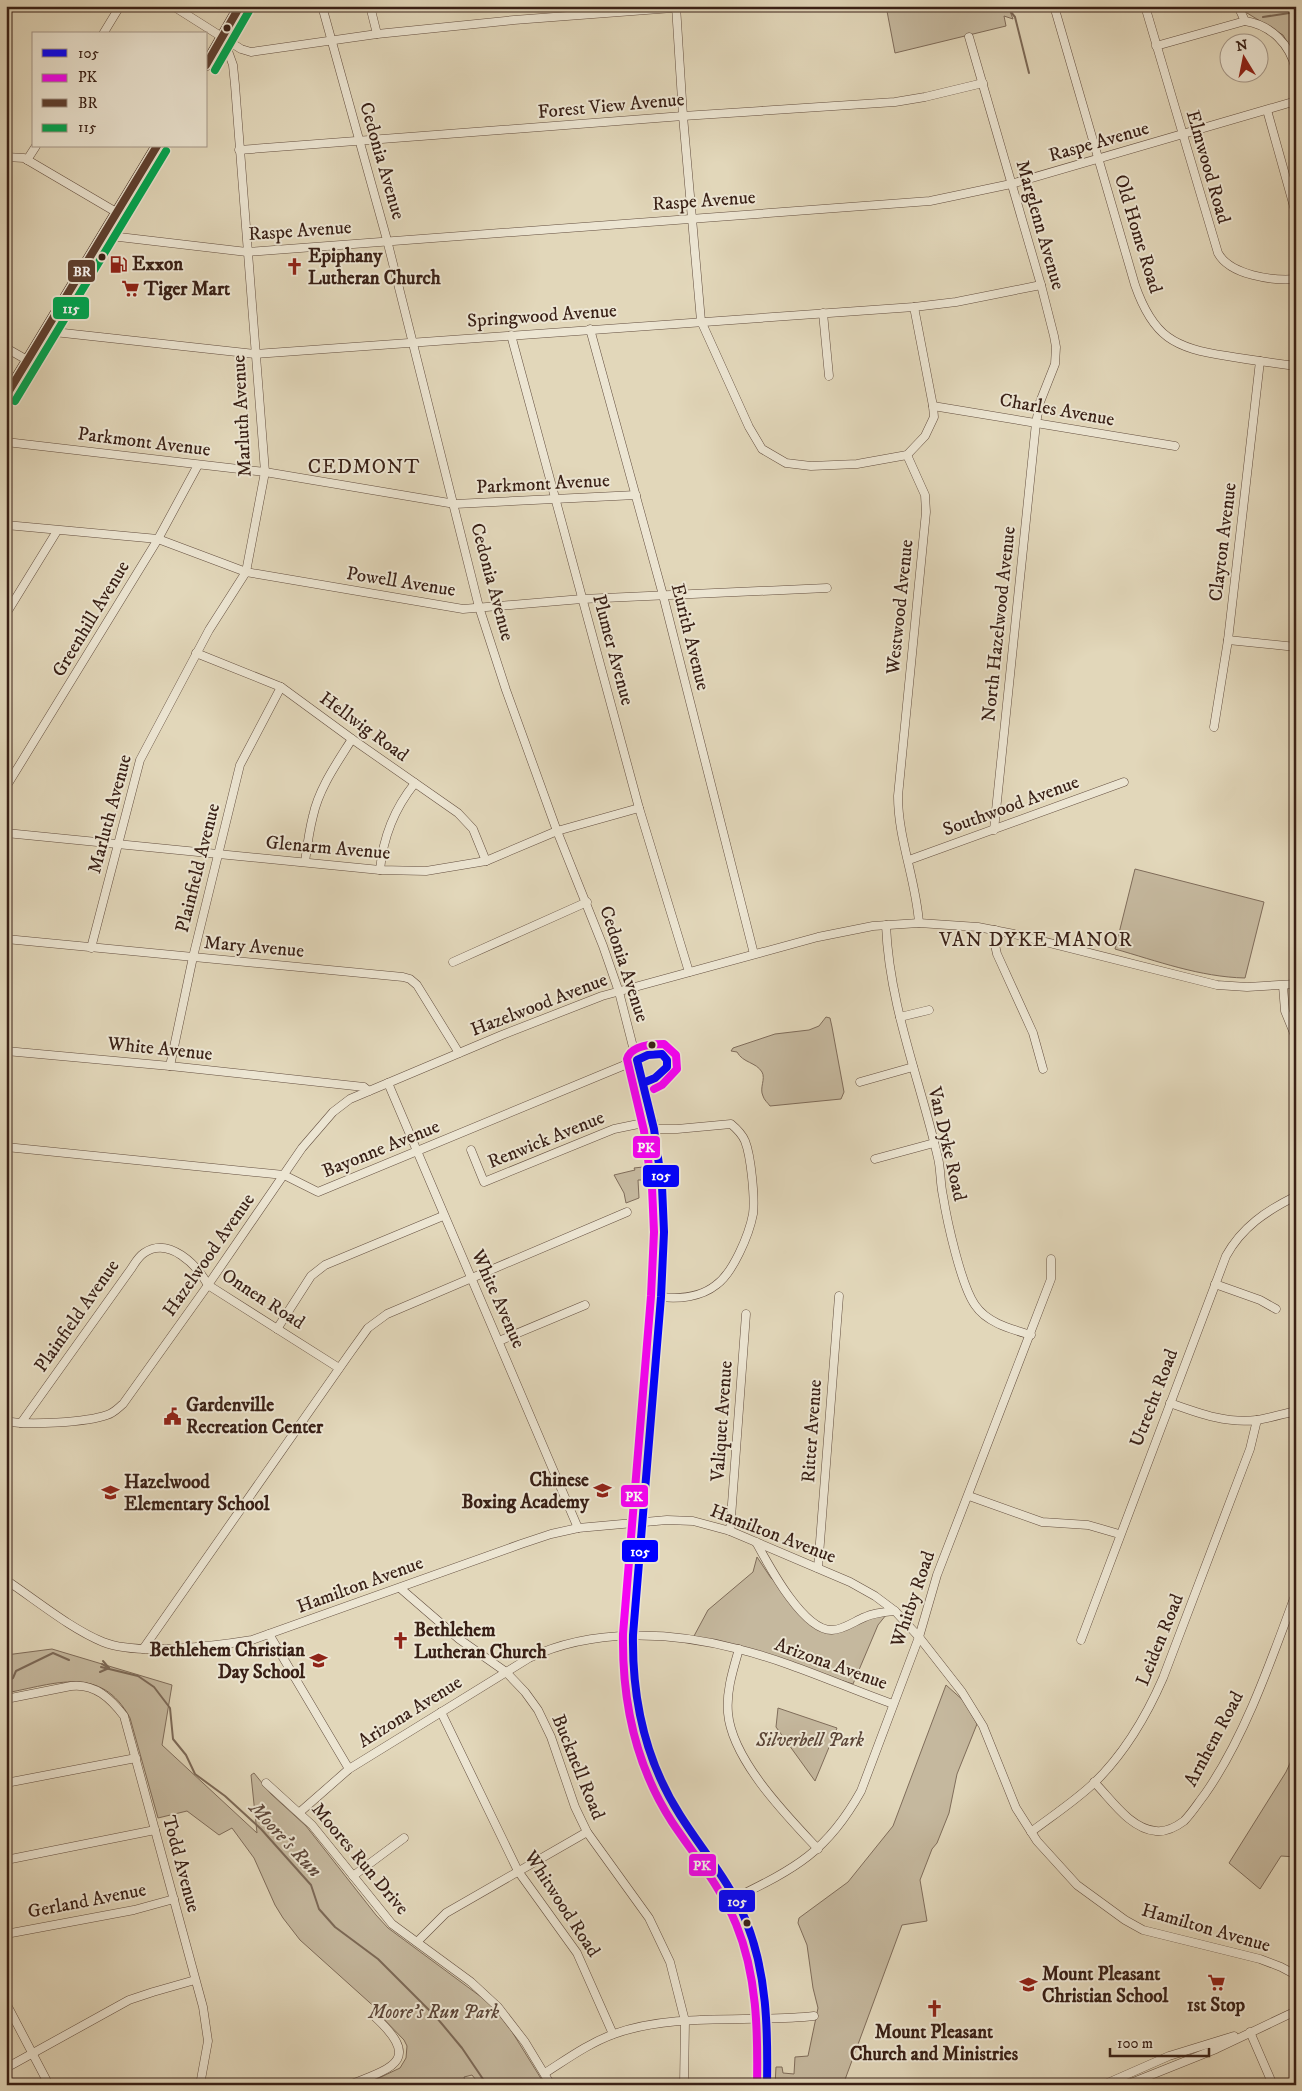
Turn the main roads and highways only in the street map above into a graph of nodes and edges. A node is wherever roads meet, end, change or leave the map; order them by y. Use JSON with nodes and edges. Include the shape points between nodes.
{"nodes":[{"id":1,"x":240,"y":6,"type":"edge"},
{"id":2,"x":208,"y":62,"type":"edge"},
{"id":3,"x":156,"y":148,"type":"edge"},
{"id":4,"x":6,"y":396,"type":"edge"}],
"edges":[{"from":1,"to":2,"type":"main road"},
{"from":3,"to":4,"type":"main road"}]}
